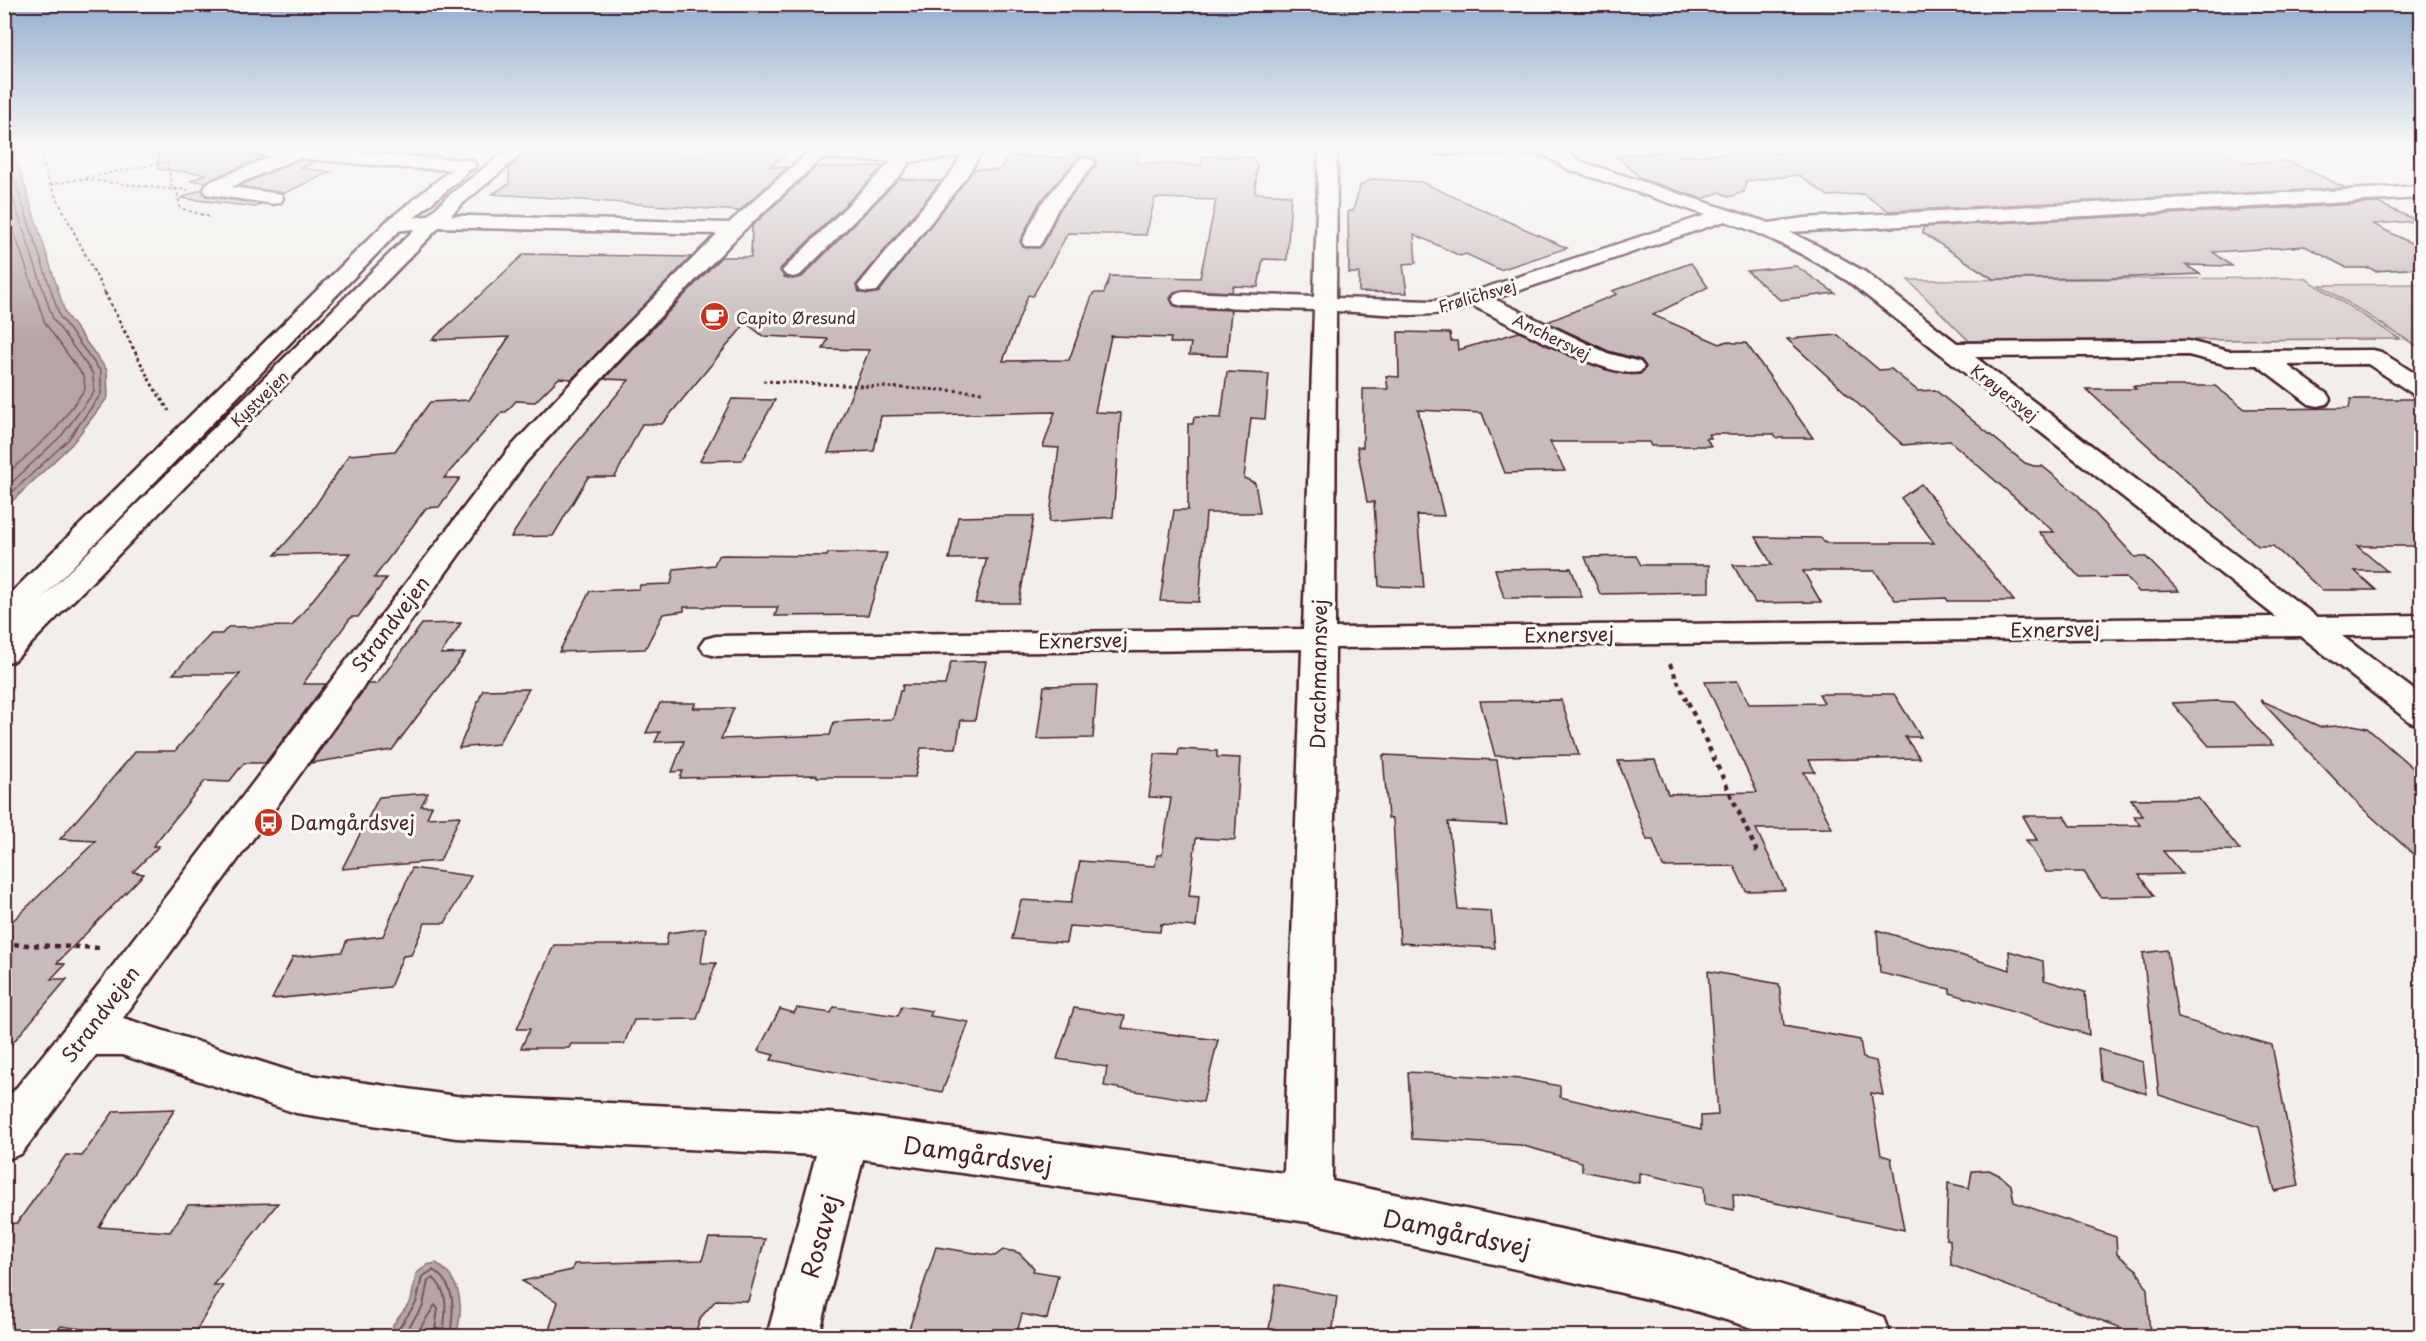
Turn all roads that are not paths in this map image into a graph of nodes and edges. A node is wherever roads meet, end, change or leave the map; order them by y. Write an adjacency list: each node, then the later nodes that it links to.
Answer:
1 (410, 212): 12 (street, Kystvejen)
2 (444, 212): 11 (street, Kystvejen)
3 (753, 212): 13 (street, Strandvejen)
4 (853, 212): 16 (street)
5 (928, 212): 17 (street)
6 (1046, 212): 15 (street)
7 (1327, 212): 20 (street, Drachmannsvej)
8 (1715, 212): 10 (street, Krøyersvej)
9 (2043, 212): 14 (street)
10 (1725, 215): 14 (street, Krøyersvej); 18 (street, Frølichsvej)
11 (435, 221): 12 (street); 13 (street); 31 (street, Kystvejen)
12 (394, 225): 26 (street, Kystvejen)
13 (734, 229): 33 (street, Strandvejen)
14 (1768, 230): 21 (street, Krøyersvej)
15 (1032, 243)
16 (793, 271)
17 (869, 286)
18 (1474, 298): 20 (street, Frølichsvej); 23 (street, Anchersvej)
19 (1183, 299): 20 (street, Frølichsvej)
20 (1325, 304): 29 (street, Drachmannsvej)
21 (1951, 350): 22 (street); 28 (street, Krøyersvej)
22 (2263, 358): 24 (street); 25 (street)
23 (1632, 367)
24 (2421, 389)
25 (2318, 399)
26 (4, 618)
27 (2421, 625): 28 (street, Exnersvej)
28 (2308, 626): 29 (street, Exnersvej); 32 (street, Krøyersvej)
29 (1319, 637): 30 (street, Exnersvej); 36 (street, Drachmannsvej)
30 (716, 645)
31 (4, 653)
32 (2421, 714)
33 (85, 1035): 34 (street, Damgårdsvej); 35 (street, Strandvejen)
34 (845, 1135): 36 (street, Damgårdsvej); 37 (street, Rosavej)
35 (4, 1139)
36 (1308, 1199): 38 (street, Damgårdsvej)
37 (793, 1336)
38 (1864, 1336)

